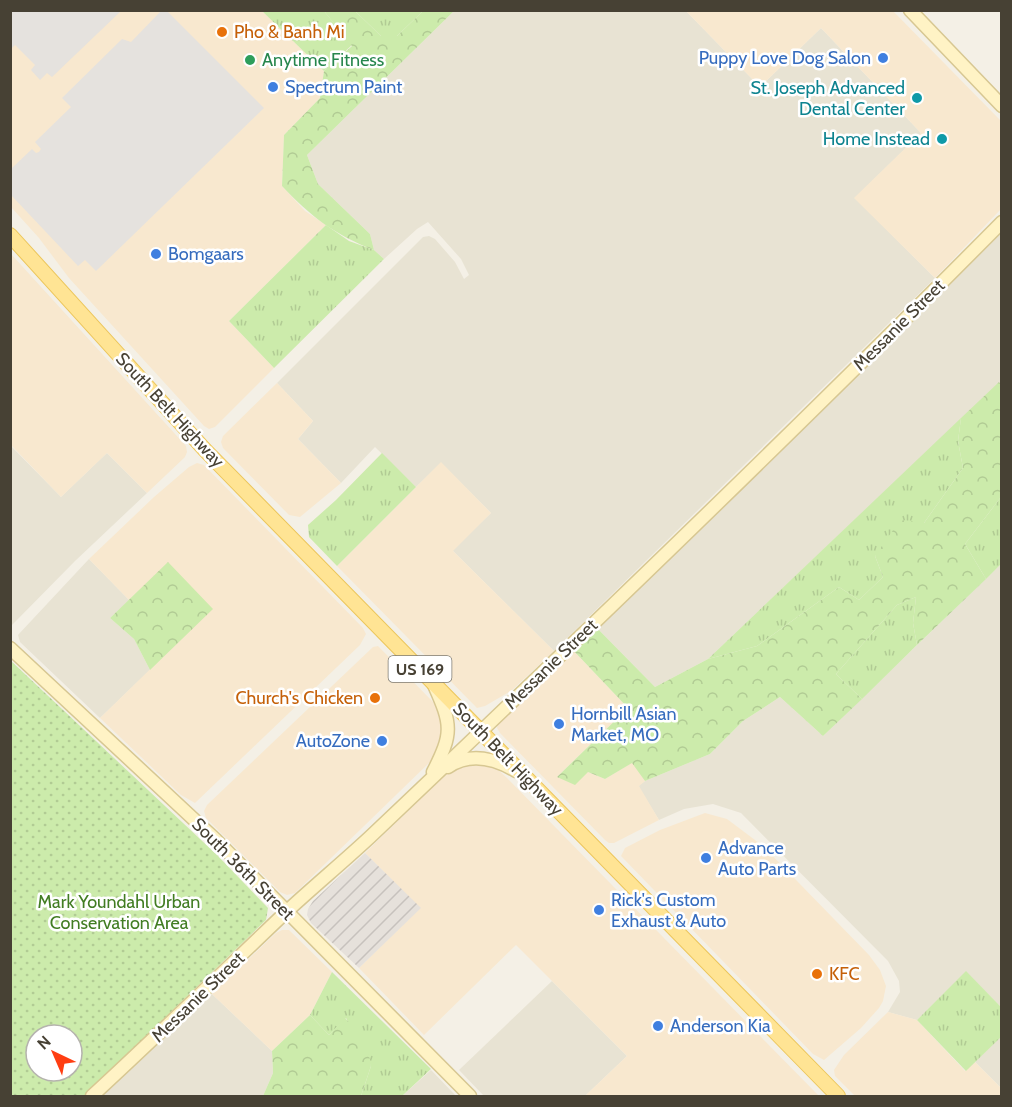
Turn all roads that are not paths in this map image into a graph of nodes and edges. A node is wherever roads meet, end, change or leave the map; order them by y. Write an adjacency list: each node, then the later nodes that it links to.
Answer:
1 (910, 10): 2 (street)
2 (1002, 106)
3 (1002, 222): 7 (street, Messanie Street)
4 (10, 235): 6 (main road, South Belt Highway / US 169)
5 (10, 648): 10 (street, South 36th Street)
6 (432, 681): 7 (main road, South Belt Highway / US 169); 9 (street)
7 (481, 731): 8 (main road, South Belt Highway / US 169); 9 (street, Messanie Street)
8 (526, 777): 9 (street); 13 (main road, South Belt Highway / US 169)
9 (428, 782): 10 (street, Messanie Street)
10 (287, 912): 11 (street, Messanie Street); 12 (street, South 36th Street)
11 (92, 1096)
12 (470, 1096)
13 (838, 1096)

